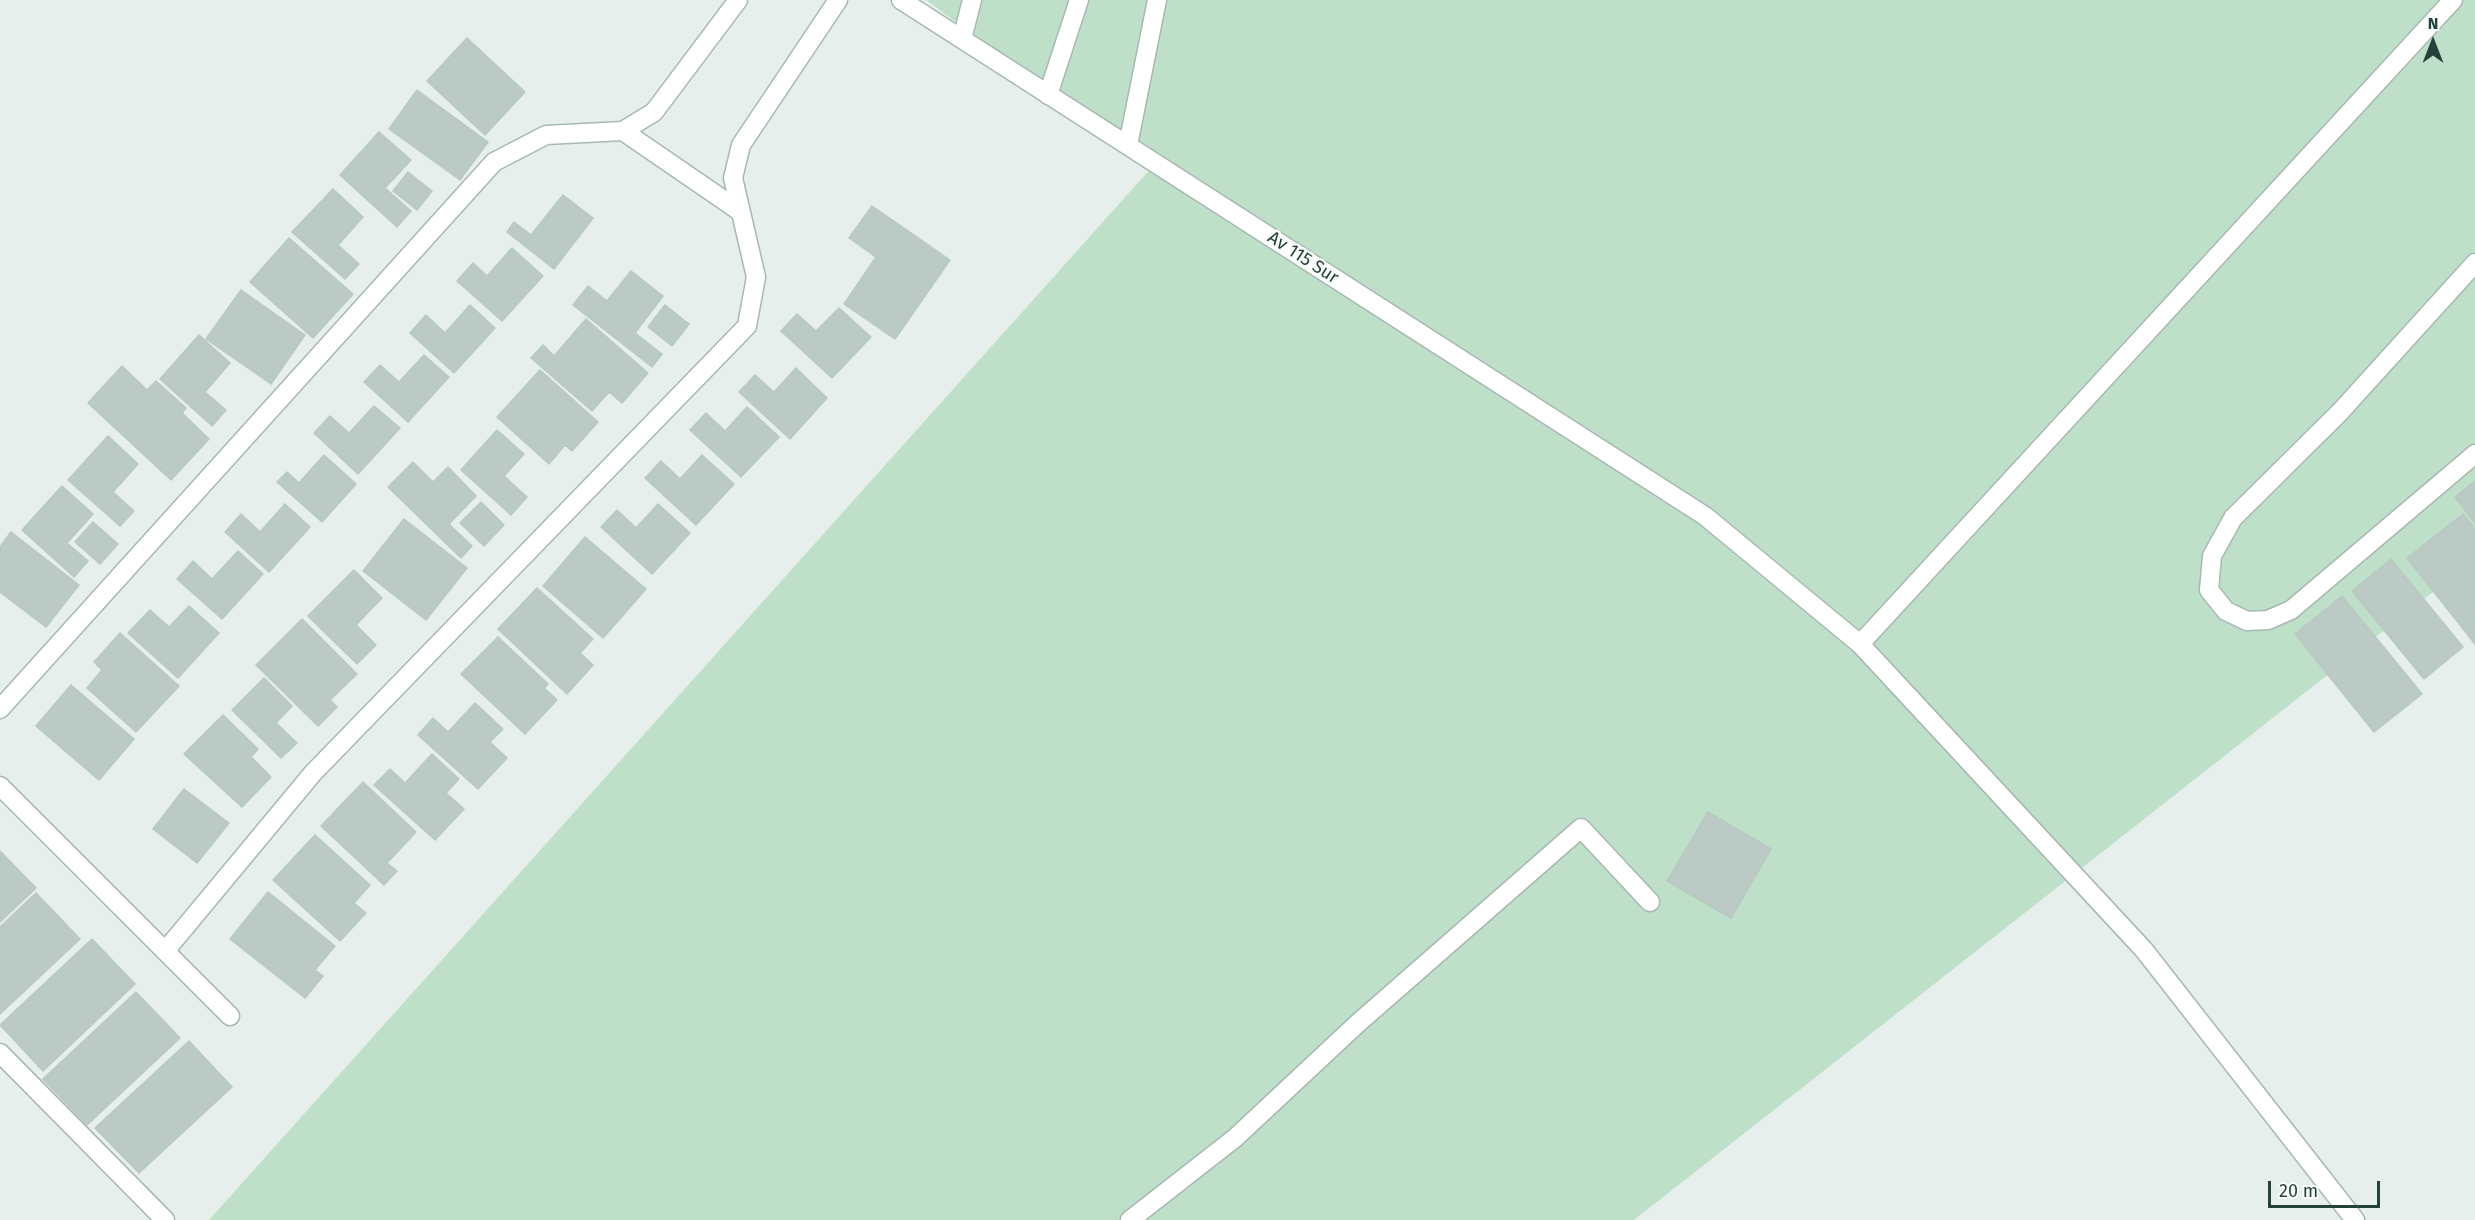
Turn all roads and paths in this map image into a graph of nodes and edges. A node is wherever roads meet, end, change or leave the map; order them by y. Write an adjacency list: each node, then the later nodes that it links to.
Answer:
1 (738, 0): 10 (street)
2 (838, 0): 12 (street)
3 (901, 0): 8 (street, Av 115 Sur)
4 (972, 0): 8 (street)
5 (1079, 0): 9 (street)
6 (1157, 0): 11 (street)
7 (2453, 0): 15 (street)
8 (962, 39): 9 (street, Av 115 Sur)
9 (1048, 94): 11 (street, Av 115 Sur)
10 (623, 131): 12 (street); 16 (street)
11 (1128, 145): 15 (street, Av 115 Sur)
12 (741, 212): 19 (street)
13 (2475, 263): 14 (street)
14 (2475, 454)
15 (1860, 644): 24 (street, Av 115 Sur)
16 (0, 709)
17 (0, 786): 19 (street)
18 (1650, 902): 23 (street)
19 (166, 950): 20 (street)
20 (231, 1016)
21 (0, 1054): 22 (street)
22 (165, 1220)
23 (1130, 1220)
24 (2355, 1220)

